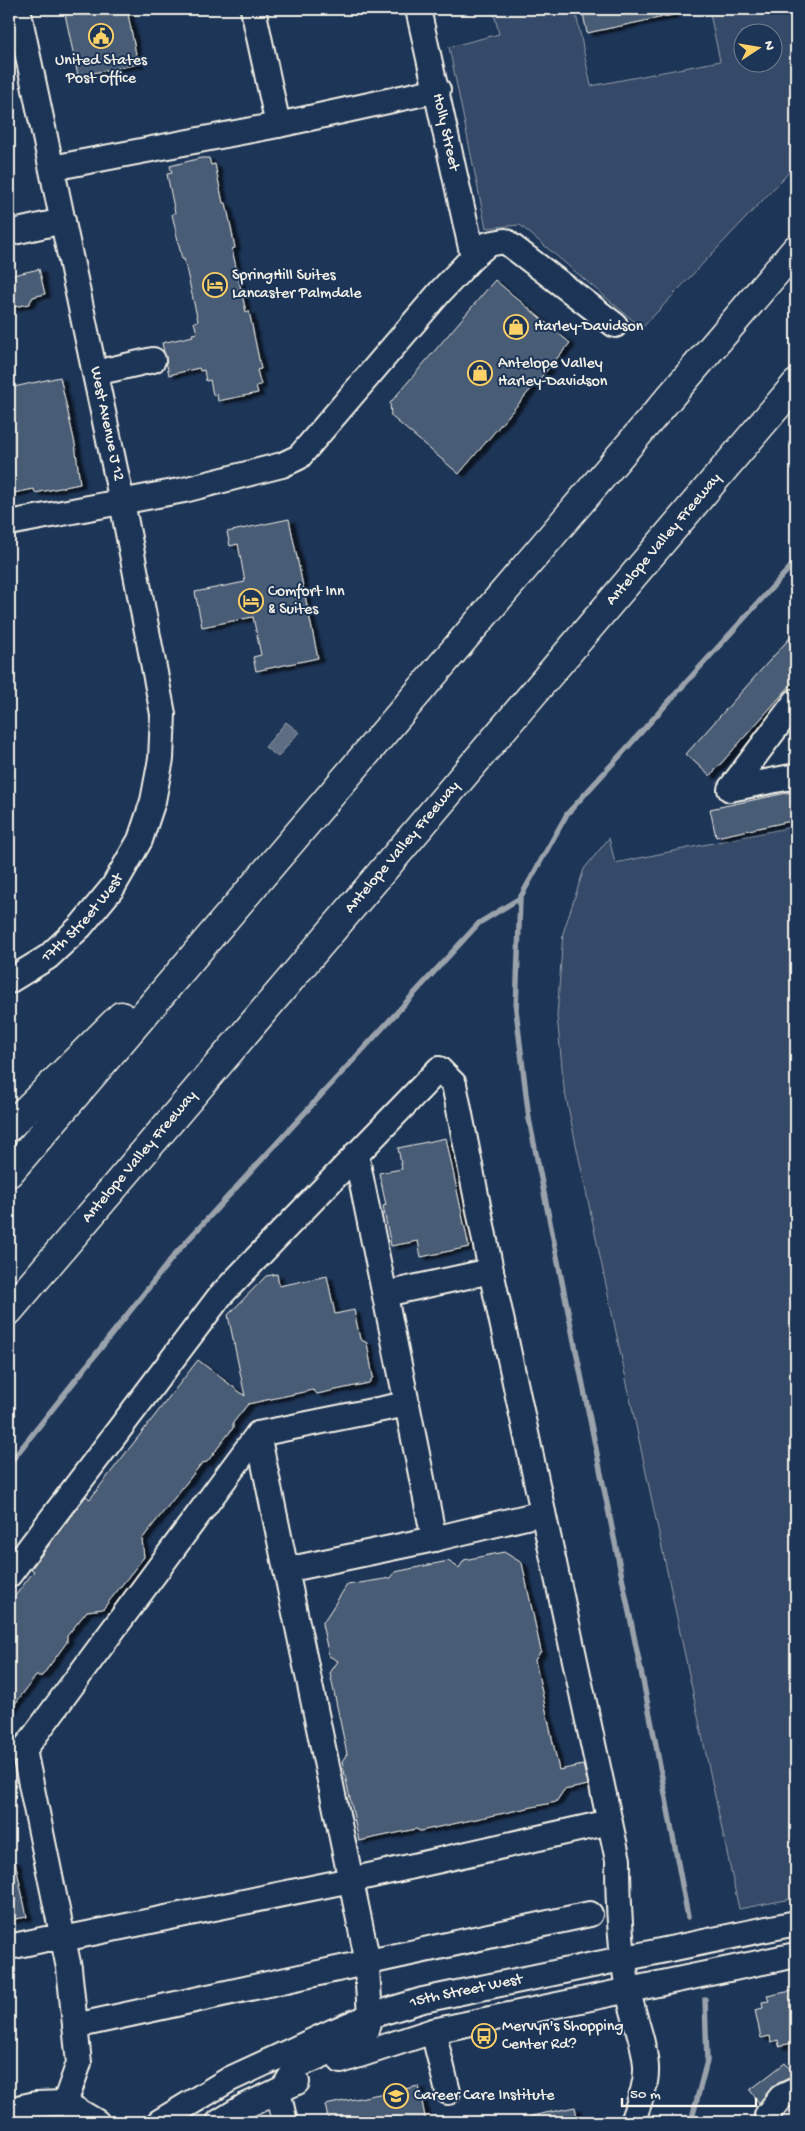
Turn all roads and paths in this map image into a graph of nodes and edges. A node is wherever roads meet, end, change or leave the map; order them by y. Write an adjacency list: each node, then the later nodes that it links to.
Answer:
1 (18, 9): 6 (street, West Avenue J 12)
2 (253, 9): 5 (street)
3 (418, 9): 4 (street, Holly Street)
4 (438, 90): 5 (street); 10 (street, Holly Street)
5 (278, 125): 6 (street)
6 (52, 168): 7 (street, West Avenue J 12)
7 (63, 221): 8 (street); 13 (street, West Avenue J 12)
8 (9, 233)
9 (796, 249): 20 (highway)
10 (473, 257): 11 (street); 15 (street)
11 (615, 325)
12 (153, 360): 13 (street)
13 (95, 372): 15 (street, West Avenue J 12)
14 (796, 384): 27 (highway, Antelope Valley Freeway)
15 (122, 502): 16 (street); 19 (street, West Avenue J 12)
16 (9, 523)
17 (796, 701): 18 (street)
18 (796, 776)
19 (140, 840): 21 (street, 17th Street West)
20 (228, 914): 22 (highway); 24 (highway)
21 (9, 981)
22 (9, 1127)
23 (356, 1154): 25 (street); 26 (street); 33 (street)
24 (9, 1173)
25 (491, 1271): 26 (street); 30 (street)
26 (385, 1294): 28 (street)
27 (9, 1311)
28 (407, 1404): 29 (street); 31 (street)
29 (258, 1434): 32 (street); 38 (street)
30 (543, 1513): 31 (street); 34 (street)
31 (434, 1539): 32 (street)
32 (286, 1570): 35 (street)
33 (9, 1574)
34 (610, 1822): 35 (street); 41 (street)
35 (351, 1880): 38 (street); 42 (street)
36 (590, 1914): 42 (street)
37 (796, 1923): 41 (street, 15th Street West)
38 (63, 1939): 39 (street); 45 (street)
39 (9, 1947)
40 (796, 1955): 43 (street, 15th Street West)
41 (624, 1960): 43 (street); 44 (street, 15th Street West)
42 (367, 1962): 44 (street); 45 (street)
43 (628, 1991): 46 (street, 15th Street West); 56 (street)
44 (370, 2016): 47 (street); 54 (street, 15th Street West)
45 (75, 2026): 50 (street)
46 (434, 2031): 47 (street, 15th Street West); 49 (street)
47 (281, 2090): 52 (street); 55 (street, 15th Street West)
48 (796, 2090): 57 (street)
49 (448, 2092)
50 (65, 2103): 51 (street); 53 (street)
51 (9, 2110)
52 (284, 2118)
53 (97, 2122)
54 (158, 2122)
55 (219, 2122)
56 (632, 2122)
57 (769, 2122)

